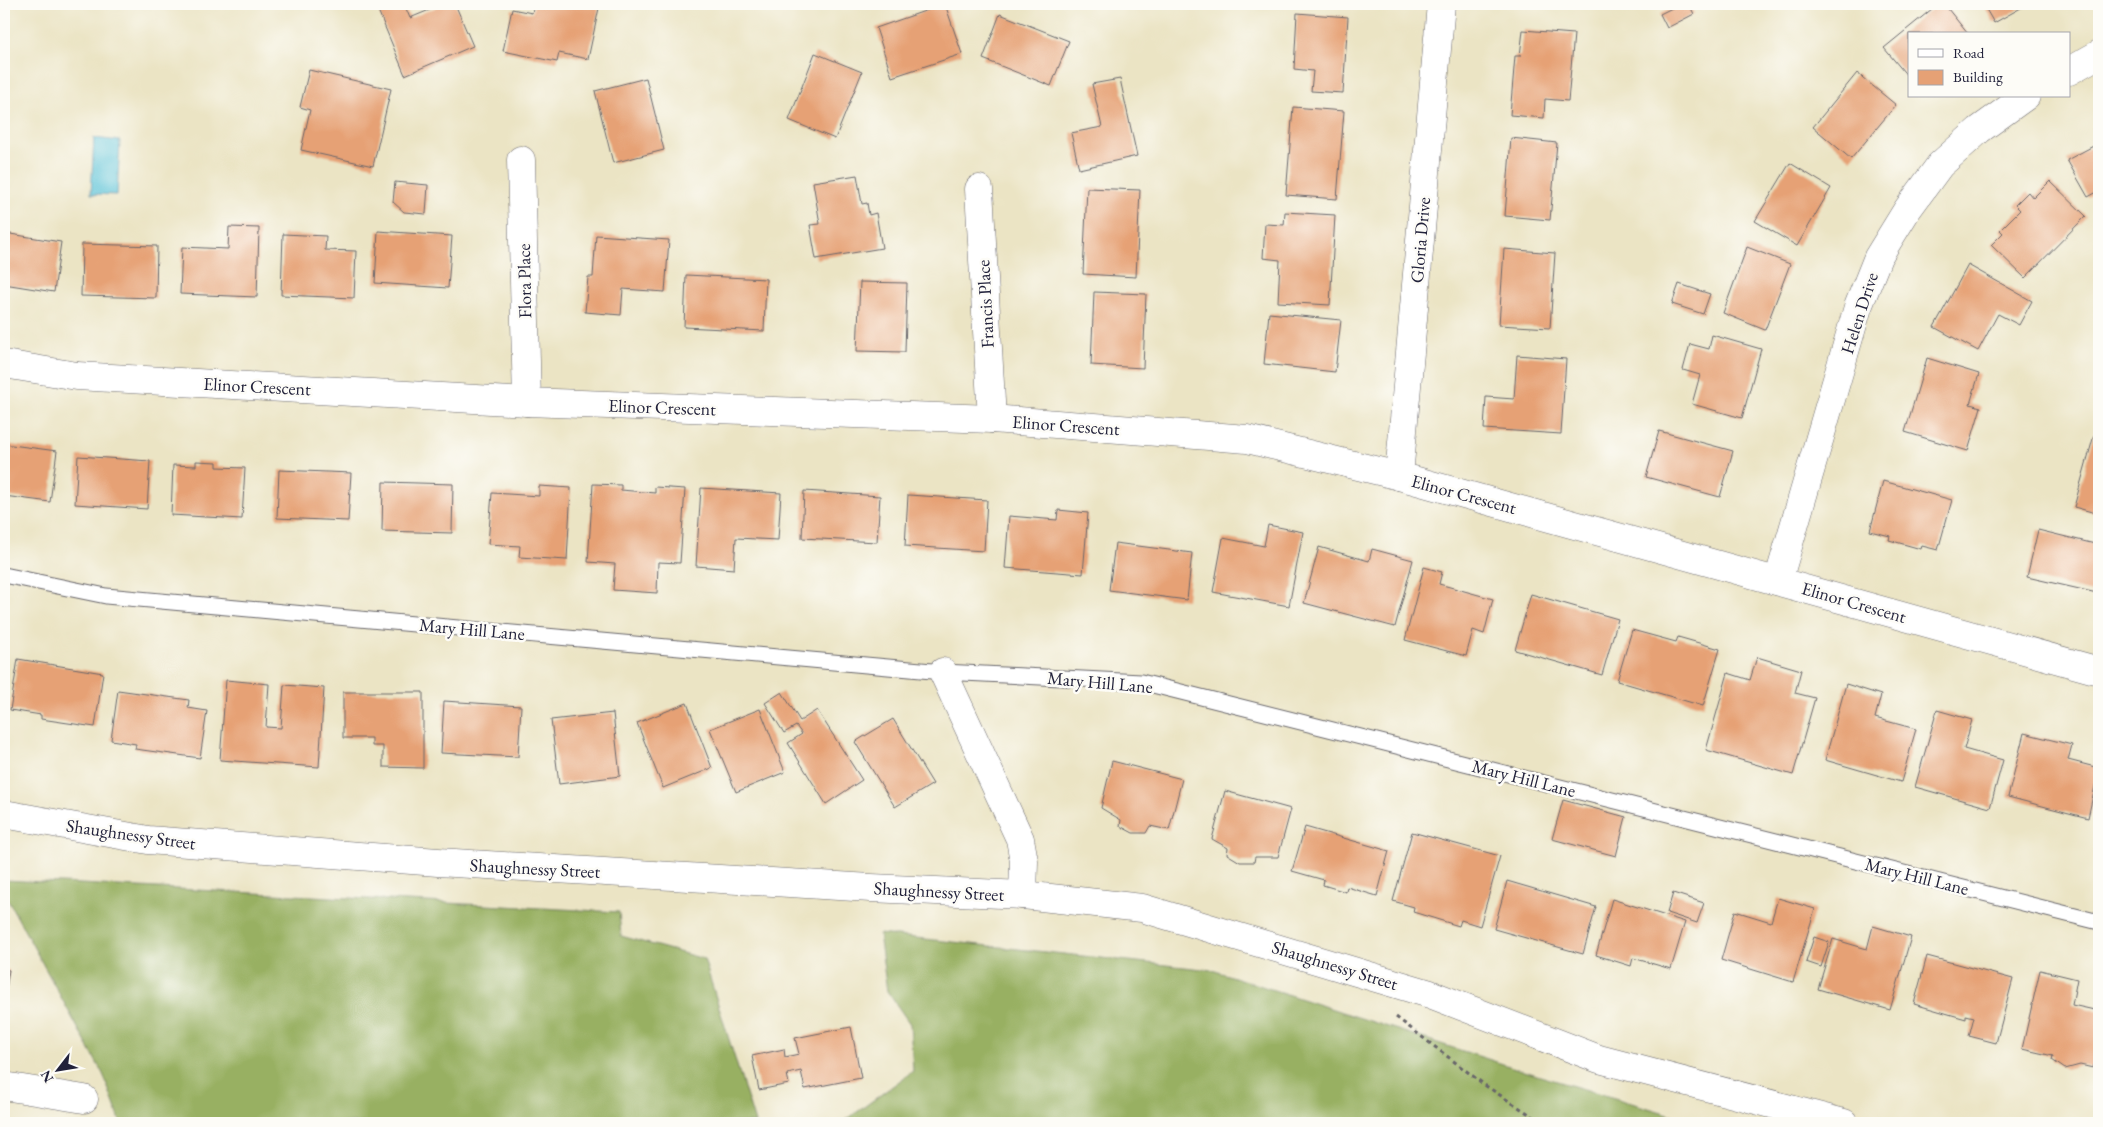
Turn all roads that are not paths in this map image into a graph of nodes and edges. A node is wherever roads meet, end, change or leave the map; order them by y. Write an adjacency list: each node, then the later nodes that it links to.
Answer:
1 (1441, 4): 10 (street, Gloria Drive)
2 (2099, 54): 3 (street)
3 (2070, 70)
4 (2023, 98): 12 (street, Helen Drive)
5 (521, 160): 8 (street, Flora Place)
6 (979, 189): 9 (street, Francis Place)
7 (4, 364): 8 (street, Elinor Crescent)
8 (526, 402): 9 (street, Elinor Crescent)
9 (992, 419): 10 (street, Elinor Crescent)
10 (1399, 476): 12 (street, Elinor Crescent)
11 (4, 575): 14 (lane, Mary Hill Lane)
12 (1778, 581): 13 (street, Elinor Crescent)
13 (2099, 671)
14 (943, 672): 16 (street); 17 (lane, Mary Hill Lane)
15 (4, 814): 16 (street, Shaughnessy Street)
16 (1023, 895): 20 (street, Shaughnessy Street)
17 (2099, 922)
18 (4, 1086): 19 (street)
19 (84, 1099)
20 (1844, 1123)

